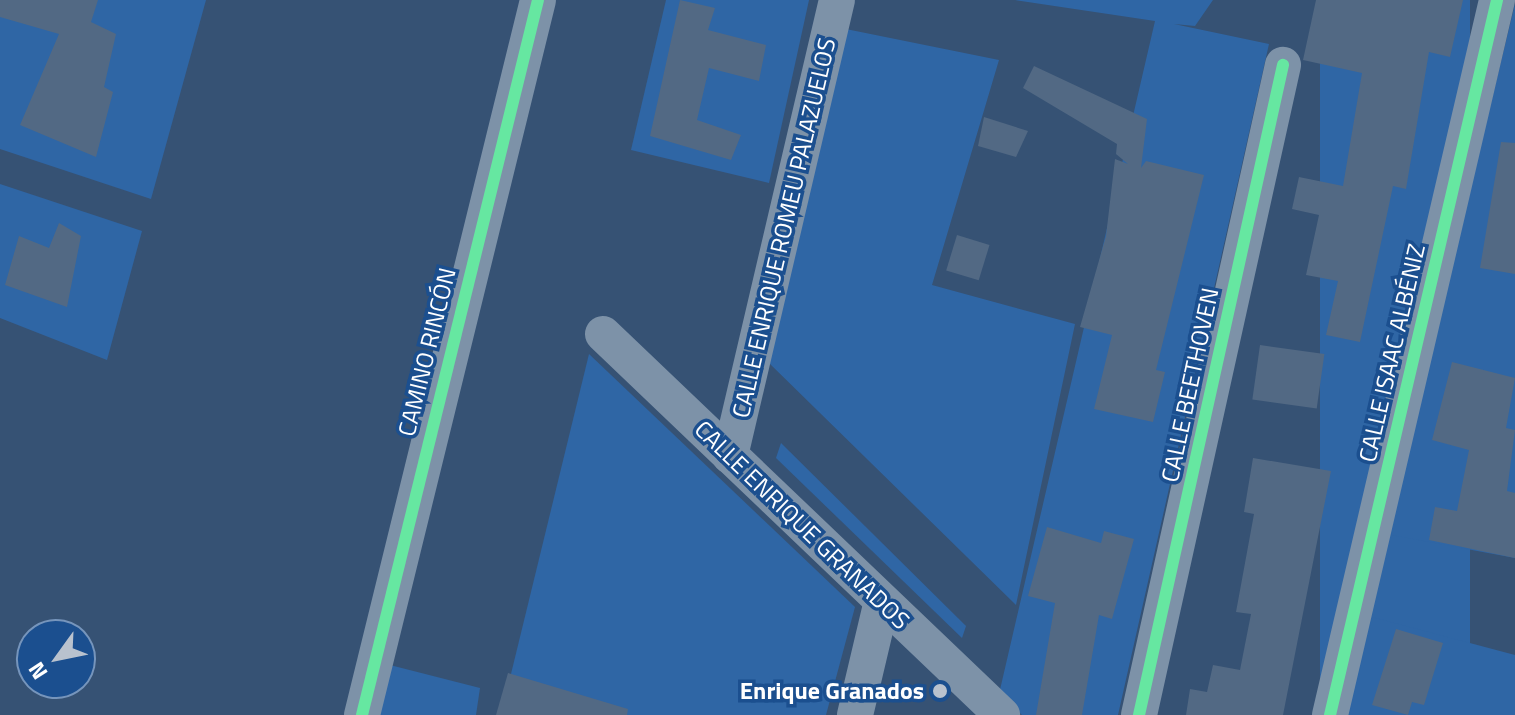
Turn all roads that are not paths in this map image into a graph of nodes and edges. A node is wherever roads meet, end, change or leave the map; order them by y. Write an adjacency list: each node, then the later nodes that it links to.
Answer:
1 (538, 0): 8 (street, CAMINO RINCÓN)
2 (837, 0): 6 (street, CALLE ENRIQUE ROMEU PALAZUELOS)
3 (1497, 0): 12 (street, CALLE ISAAC ALBÉNIZ)
4 (1283, 65): 11 (street, CALLE BEETHOVEN)
5 (603, 334): 6 (street, CALLE ENRIQUE GRANADOS)
6 (730, 456): 7 (street, CALLE ENRIQUE GRANADOS)
7 (882, 601): 9 (street); 10 (street, CALLE ENRIQUE GRANADOS)
8 (362, 715)
9 (855, 715)
10 (1002, 715)
11 (1139, 715)
12 (1330, 715)

